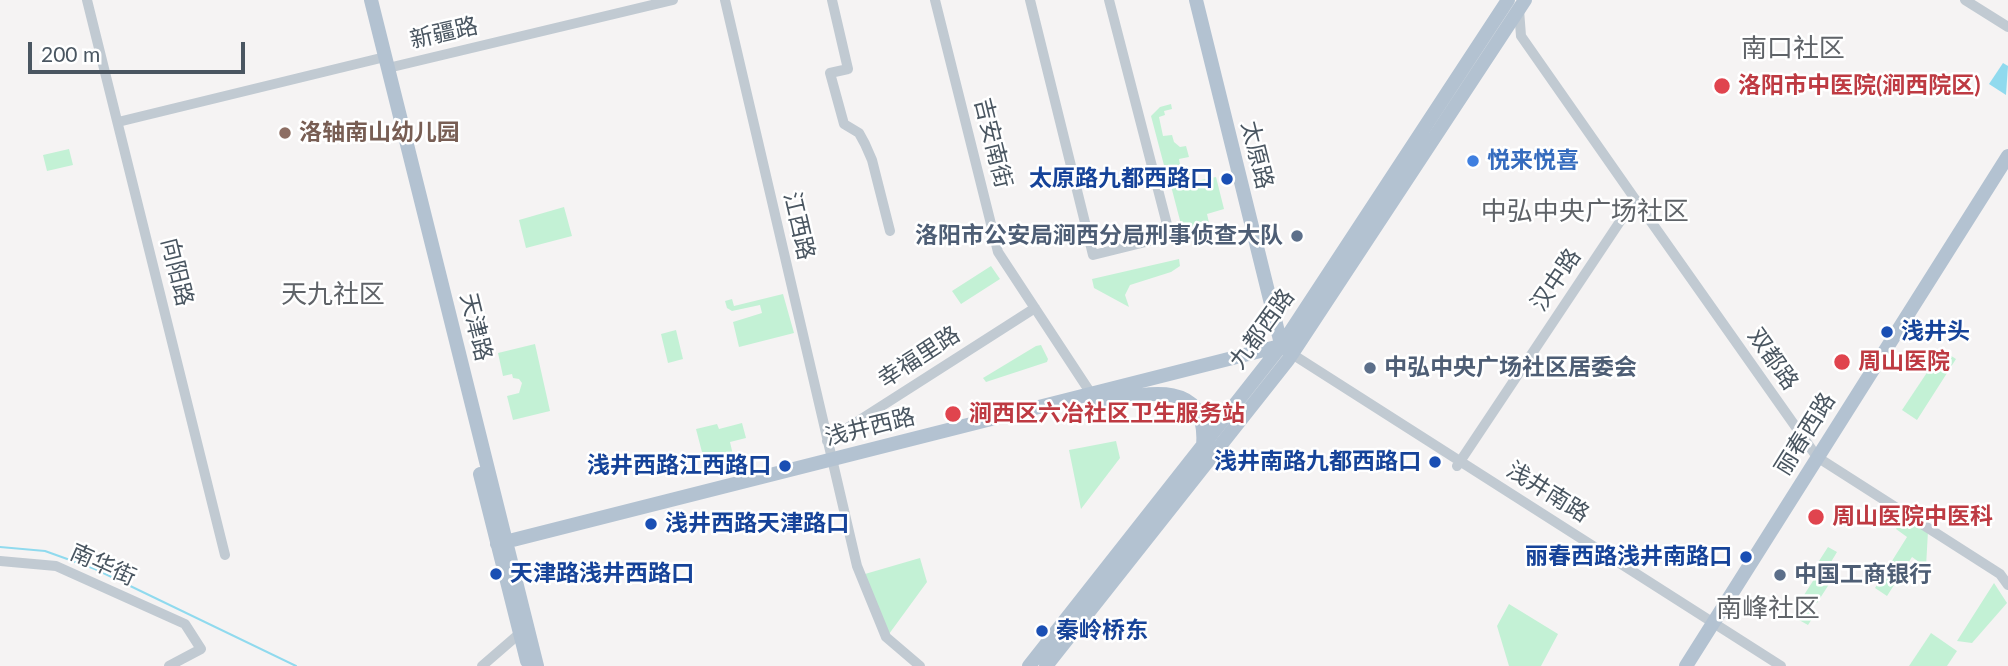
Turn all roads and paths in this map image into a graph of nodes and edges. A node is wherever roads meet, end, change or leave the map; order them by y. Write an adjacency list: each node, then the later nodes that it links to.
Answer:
1 (87, 0): 17 (street, 向阳路)
2 (362, 0): 16 (main road, 天津路)
3 (371, 0): 16 (main road, 天津路)
4 (673, 0): 16 (street, 新疆路)
5 (725, 0): 25 (street, 江西路)
6 (832, 0): 21 (street)
7 (935, 0): 22 (street, 吉安南街)
8 (1030, 0): 9 (street)
9 (1109, 0)
10 (1196, 0): 23 (main road, 太原路)
11 (1965, 0): 15 (street)
12 (1973, 0): 14 (street)
13 (1512, 2): 20 (street); 23 (main road, 九都西路)
14 (2008, 22)
15 (2008, 27)
16 (383, 61): 17 (street, 新疆路); 30 (main road, 天津路)
17 (117, 122): 31 (street, 向阳路)
18 (2008, 156): 27 (main road, 丽春西路)
19 (2008, 171): 27 (main road, 丽春西路)
20 (1634, 199): 27 (street, 双都路); 29 (street, 汉中路)
21 (890, 231)
22 (1035, 307): 24 (street, 吉安南街); 25 (street, 幸福里路)
23 (1287, 353): 24 (main road, 浅井西路); 26 (main road, 九都西路); 29 (street, 浅井南路); 42 (main road, 九都西路)
24 (1092, 396): 28 (main road, 浅井西路)
25 (827, 441): 28 (street, 江西路)
26 (1203, 446): 28 (main road, 浅井西路); 41 (main road, 九都西路)
27 (1820, 459): 33 (street, 双都路); 34 (main road, 丽春西路)
28 (832, 464): 30 (main road, 浅井西路); 40 (street, 江西路)
29 (1459, 464): 34 (street, 浅井南路)
30 (503, 547): 35 (main road, 天津路)
31 (225, 555)
32 (0, 562): 36 (street, 南华街)
33 (2008, 585)
34 (1715, 627): 43 (main road, 丽春西路); 44 (main road, 丽春西路); 45 (street, 浅井南路); 46 (street, 浅井南路)
35 (524, 632): 37 (street); 38 (main road, 天津路); 39 (main road, 天津路)
36 (169, 666)
37 (482, 666)
38 (528, 666)
39 (537, 666)
40 (920, 666)
41 (1029, 666)
42 (1046, 666)
43 (1686, 666)
44 (1693, 666)
45 (1772, 666)
46 (1781, 666)

